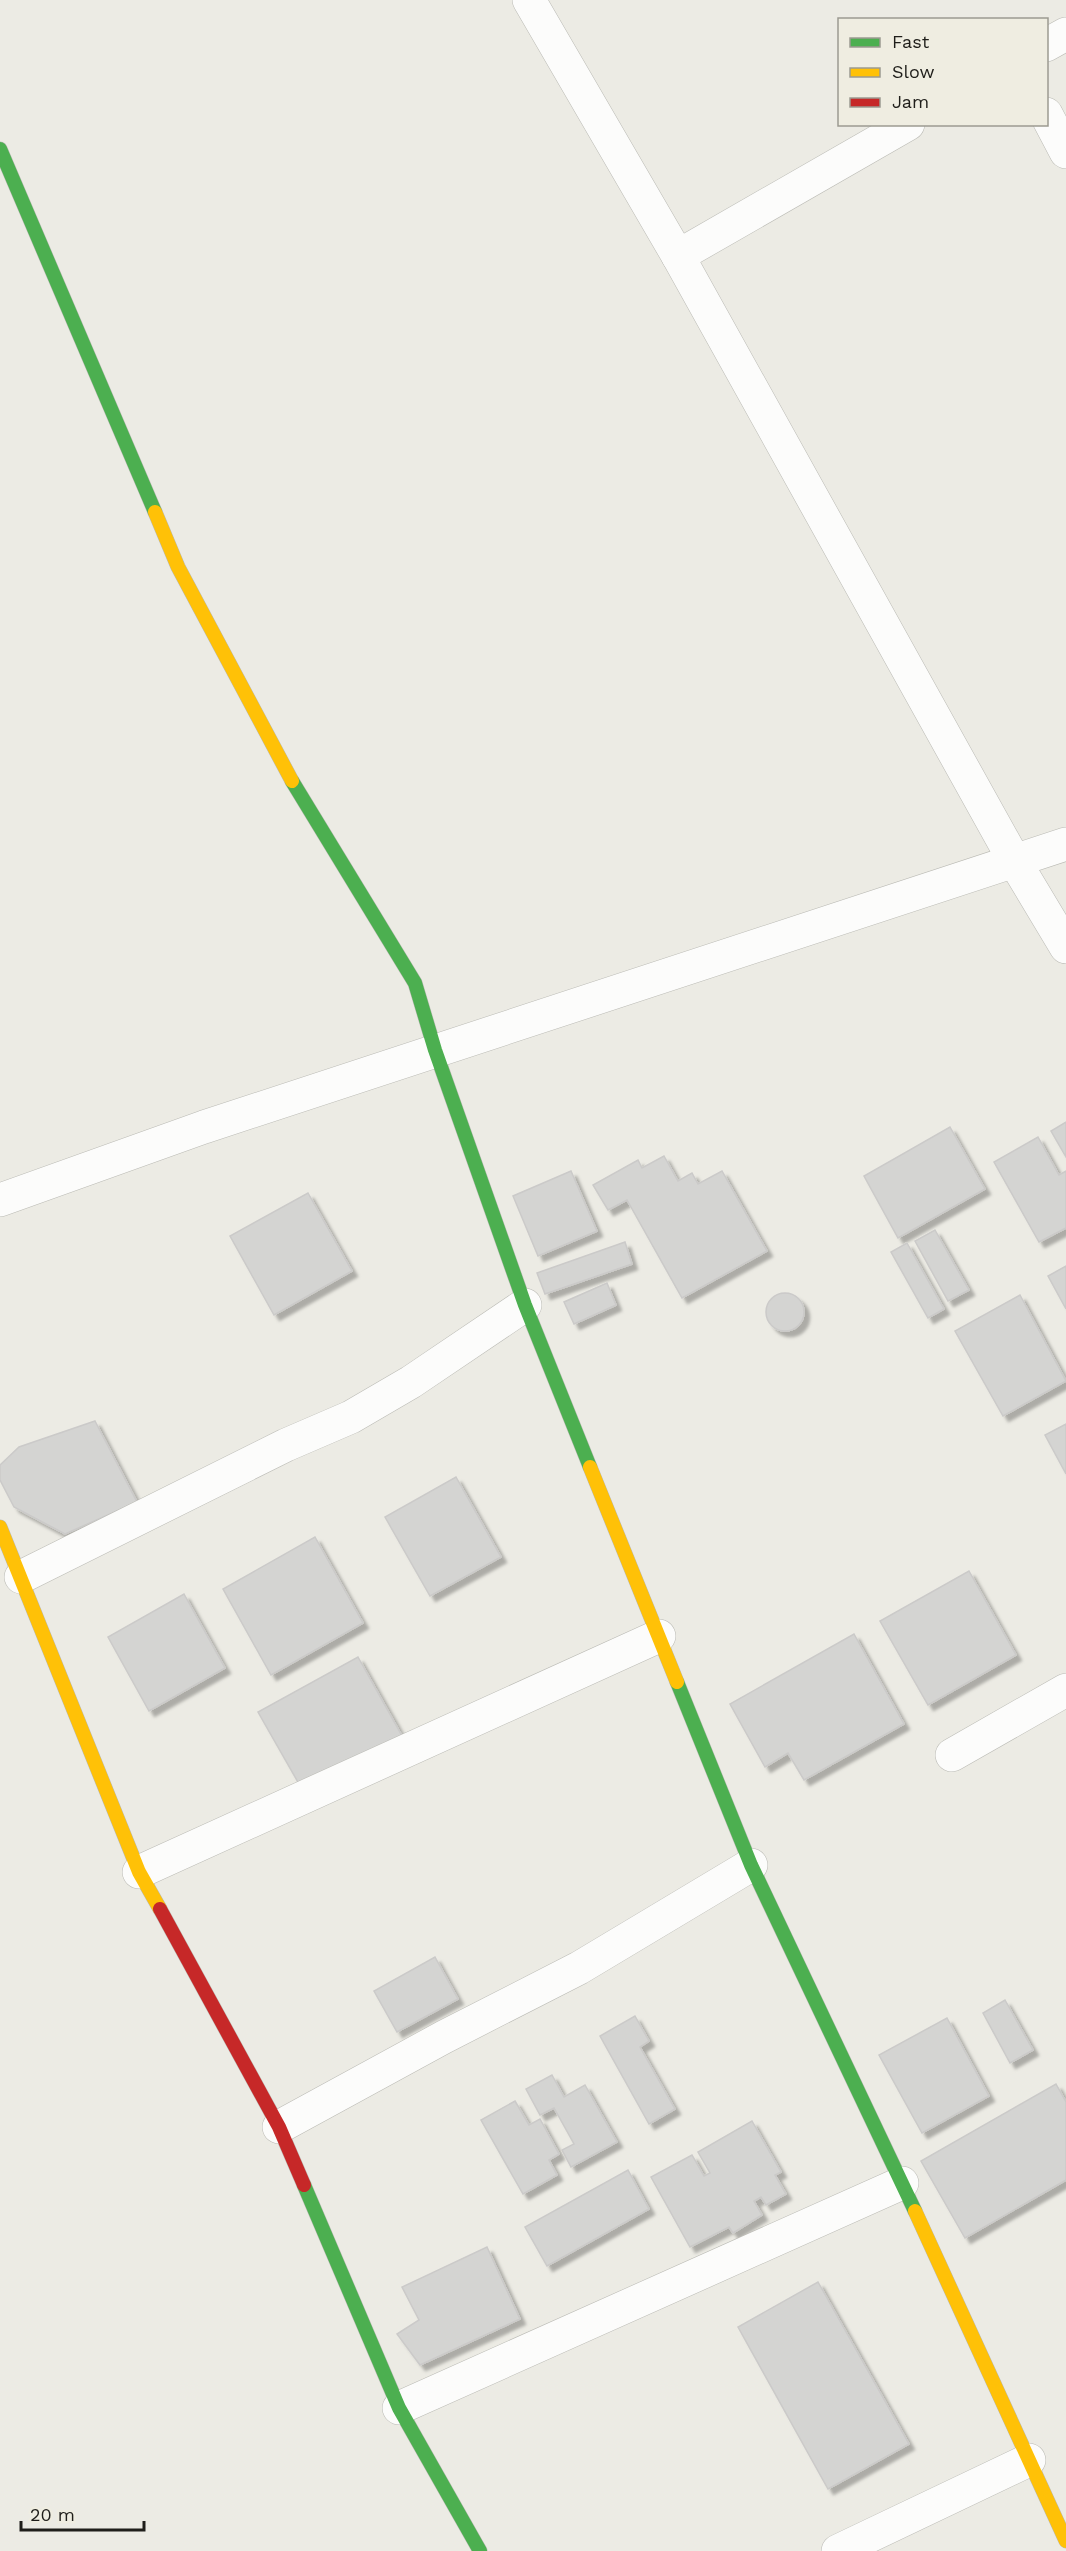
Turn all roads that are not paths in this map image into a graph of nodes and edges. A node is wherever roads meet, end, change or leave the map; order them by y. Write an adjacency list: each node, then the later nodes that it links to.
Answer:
1 (529, 0): 8 (street)
2 (1066, 34): 3 (street)
3 (1048, 44)
4 (1048, 116): 7 (street)
5 (905, 126): 8 (street)
6 (0, 150): 12 (street)
7 (1066, 152)
8 (678, 256): 10 (street)
9 (1066, 844): 10 (street)
10 (1015, 862): 11 (street); 12 (street)
11 (1066, 947)
12 (435, 1050): 13 (street); 14 (street)
13 (0, 1200)
14 (525, 1305): 16 (street); 17 (street)
15 (0, 1527): 16 (street)
16 (21, 1577): 21 (street)
17 (659, 1636): 20 (street); 21 (street)
18 (1066, 1690): 19 (street)
19 (952, 1755)
20 (751, 1865): 22 (street); 23 (street)
21 (139, 1872): 22 (street)
22 (279, 2127): 24 (street)
23 (902, 2183): 24 (street); 25 (street)
24 (399, 2408): 27 (street)
25 (1029, 2460): 26 (street); 28 (street)
26 (1066, 2541)
27 (480, 2551)
28 (838, 2551)

